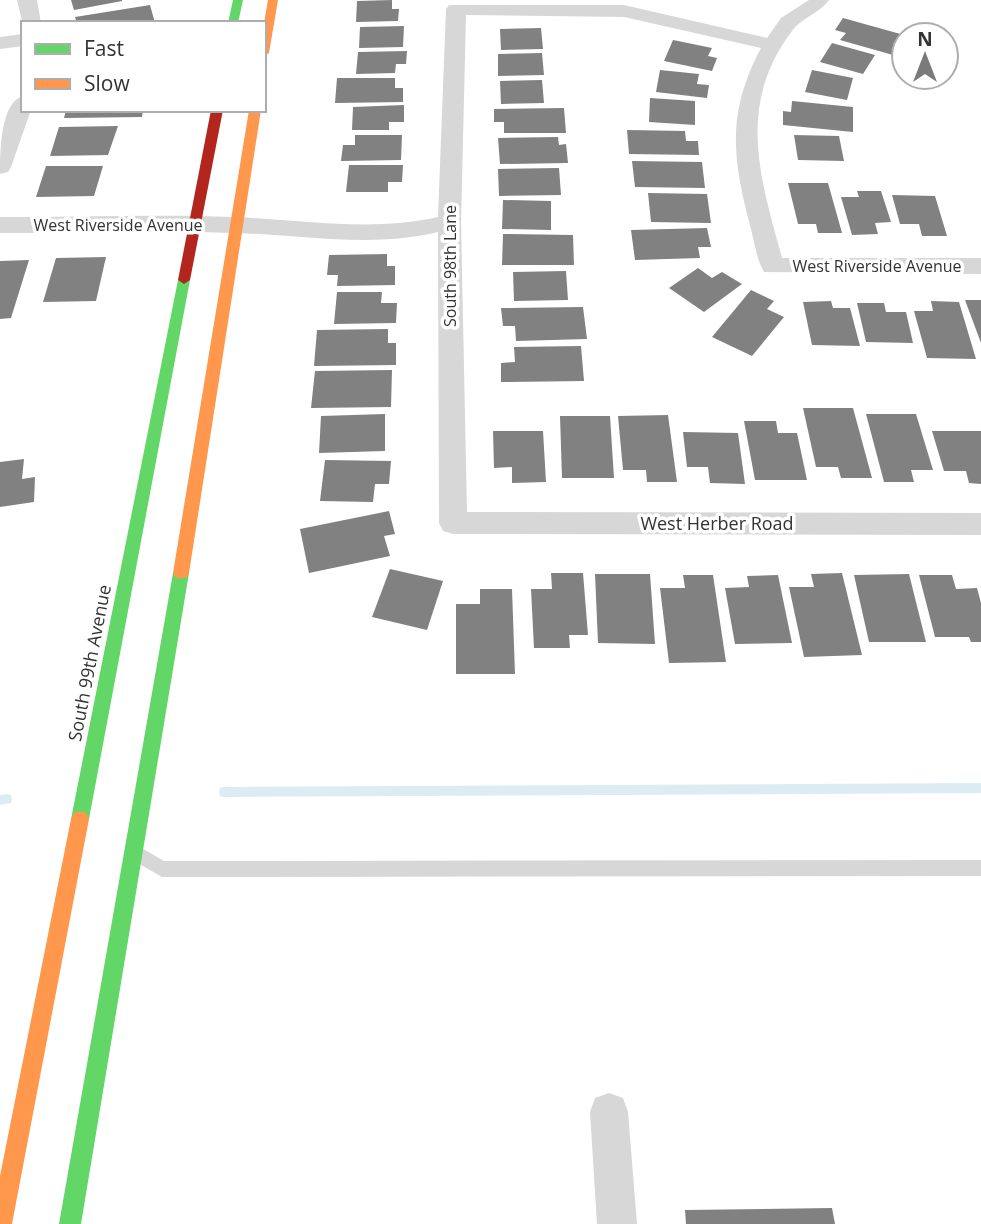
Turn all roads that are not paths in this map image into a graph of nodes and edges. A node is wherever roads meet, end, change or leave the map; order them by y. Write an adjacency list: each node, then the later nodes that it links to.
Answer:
1 (27, 0): 6 (street)
2 (238, 0): 7 (main road)
3 (273, 0): 9 (main road)
4 (819, 0): 5 (street)
5 (791, 9): 11 (street)
6 (31, 21)
7 (233, 21)
8 (21, 40): 10 (street)
9 (266, 41)
10 (0, 43)
11 (773, 44): 16 (street, South 98th Lane); 20 (street, West Riverside Avenue)
12 (21, 108): 15 (street)
13 (217, 112): 18 (main road, South 99th Avenue)
14 (255, 112): 19 (main road)
15 (0, 167)
16 (449, 222): 19 (street, West Riverside Avenue); 21 (street, South 98th Lane)
17 (0, 225): 18 (street, West Riverside Avenue)
18 (195, 225): 19 (street, West Riverside Avenue); 26 (main road, South 99th Avenue)
19 (237, 225): 23 (main road)
20 (981, 266)
21 (453, 523): 22 (street, West Herber Road)
22 (981, 524)
23 (133, 851): 24 (lane); 27 (main road)
24 (981, 869)
25 (608, 1112): 28 (street)
26 (1, 1224)
27 (70, 1224)
28 (617, 1224)

